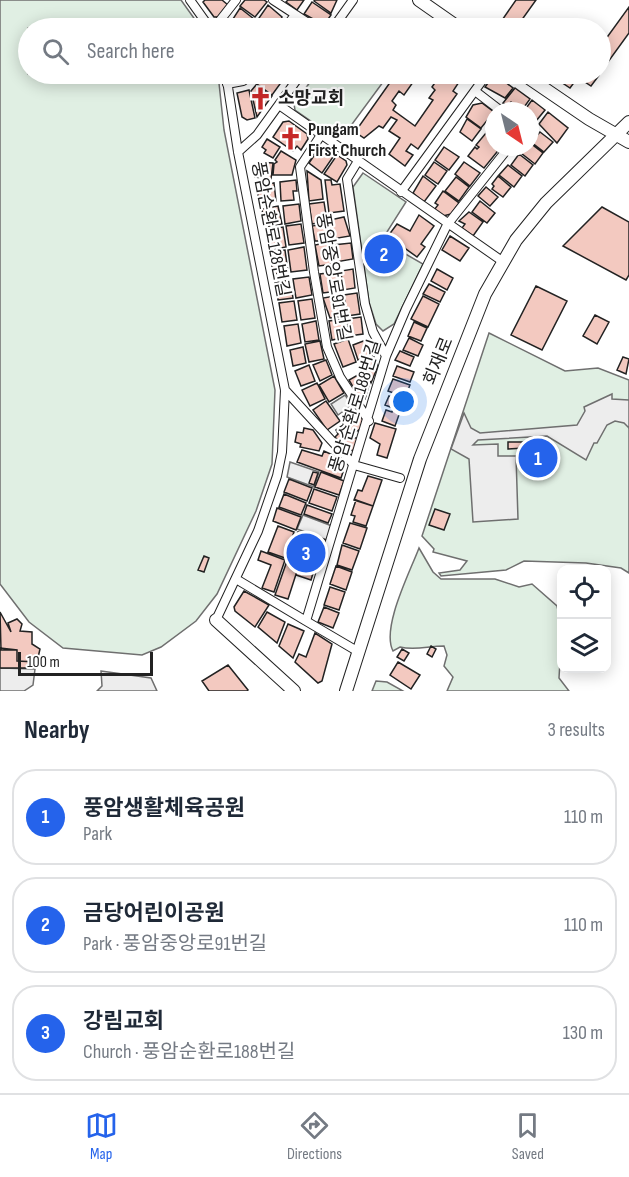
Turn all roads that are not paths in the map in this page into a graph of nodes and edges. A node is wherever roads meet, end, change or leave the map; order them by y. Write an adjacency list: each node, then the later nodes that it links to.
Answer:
1 (190, 0): 7 (street)
2 (236, 0): 8 (street)
3 (273, 0): 6 (street)
4 (352, 0): 11 (street)
5 (419, 0): 12 (main road)
6 (295, 15): 9 (street); 10 (street)
7 (204, 18)
8 (221, 18)
9 (293, 18)
10 (300, 18)
11 (340, 18)
12 (445, 18)
13 (227, 84): 24 (street, 풍암순환로128번길)
14 (294, 84): 19 (street)
15 (480, 84): 17 (street)
16 (539, 84): 22 (main road)
17 (475, 91): 18 (street); 27 (street)
18 (489, 102)
19 (279, 105): 21 (street); 24 (street)
20 (629, 122): 22 (main road, 회재로)
21 (321, 135): 26 (street); 32 (street, 풍암중앙로91번길)
22 (615, 135): 23 (main road); 29 (main road, 회재로)
23 (629, 142)
24 (238, 152): 31 (street, 풍암순환로128번길)
25 (502, 156): 28 (street, 풍암순환로188번길)
26 (358, 161): 27 (street); 30 (street, 풍암중앙로91번길)
27 (401, 192): 28 (street)
28 (447, 225): 29 (street); 30 (street, 풍암순환로188번길)
29 (502, 261): 38 (main road, 회재로)
30 (386, 356): 32 (street, 풍암순환로188번길)
31 (285, 390): 33 (street); 35 (street, 풍암순환로128번길)
32 (369, 421): 33 (street, 풍암순환로188번길)
33 (354, 465): 34 (street); 37 (street, 풍암순환로188번길)
34 (400, 478)
35 (236, 579): 36 (street, 풍암순환로128번길); 37 (street)
36 (216, 620): 39 (main road, 풍암순환로128번길)
37 (306, 621): 38 (street)
38 (357, 651): 40 (main road, 회재로)
39 (294, 691)
40 (346, 691)

